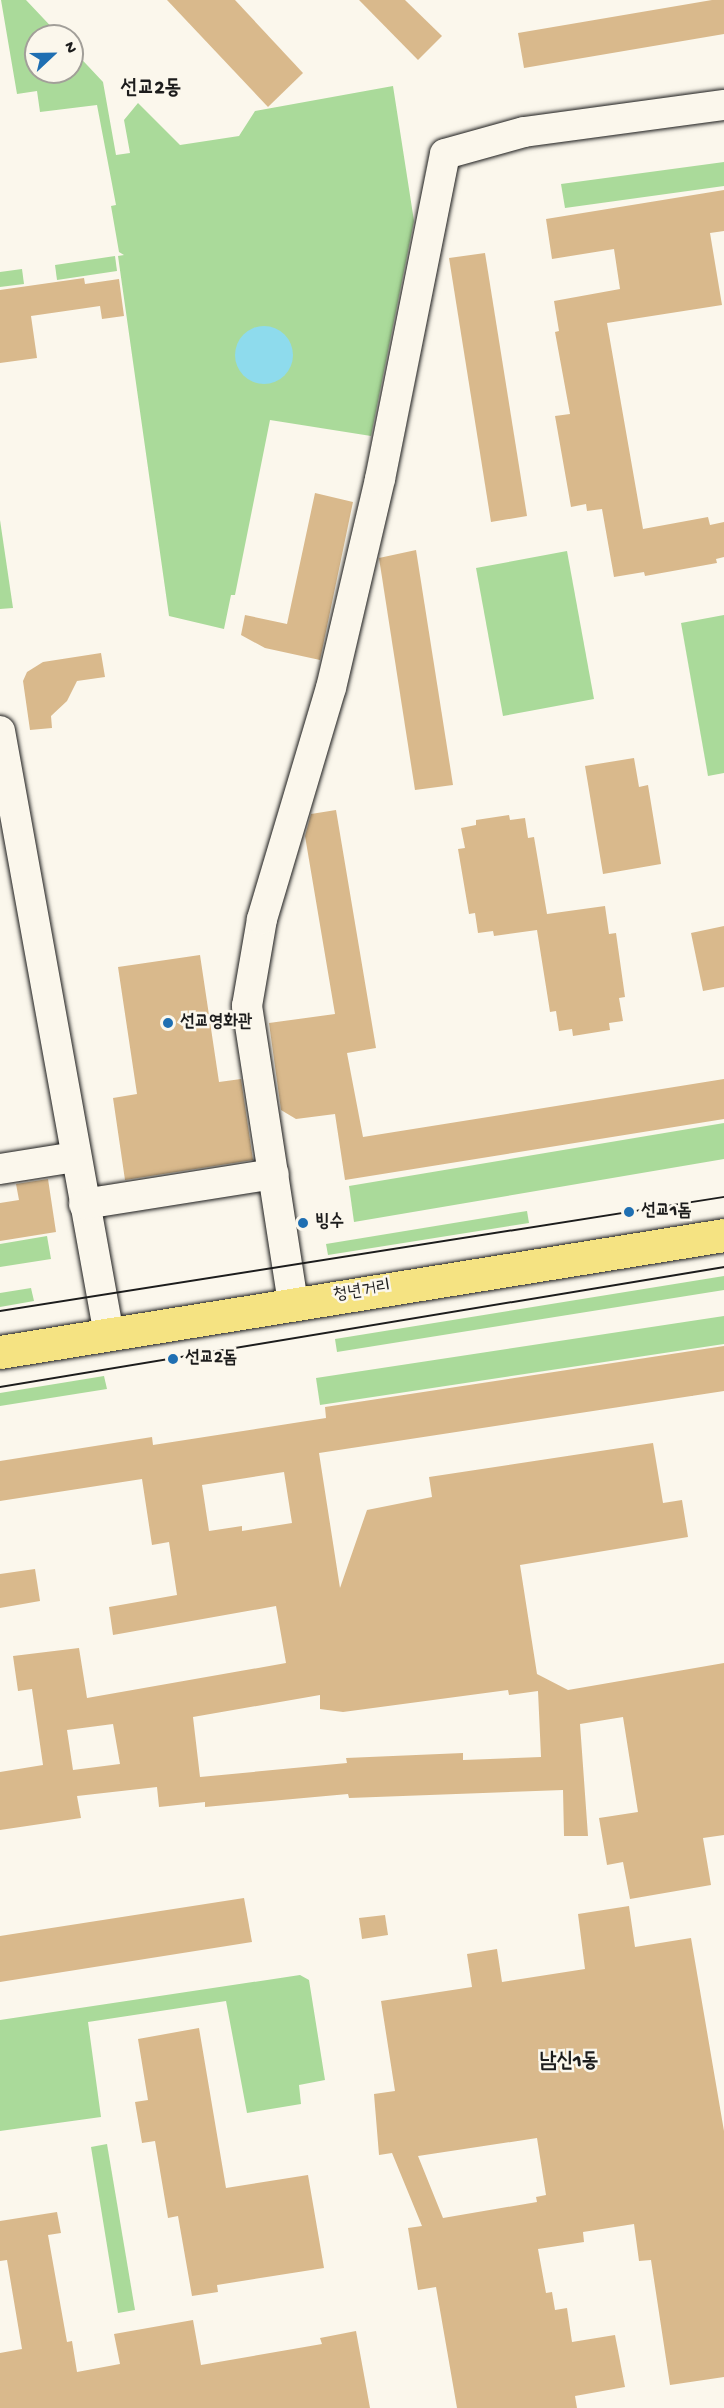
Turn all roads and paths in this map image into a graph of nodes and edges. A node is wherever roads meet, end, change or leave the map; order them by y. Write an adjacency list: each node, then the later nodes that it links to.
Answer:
1 (724, 105): 5 (street)
2 (0, 731): 3 (street)
3 (75, 1157): 4 (street); 6 (street)
4 (0, 1169)
5 (274, 1174): 6 (street); 8 (street)
6 (84, 1204): 9 (street)
7 (724, 1235): 8 (main road, 청년거리)
8 (292, 1303): 9 (main road, 청년거리)
9 (109, 1335): 10 (main road, 청년거리)
10 (0, 1352)

